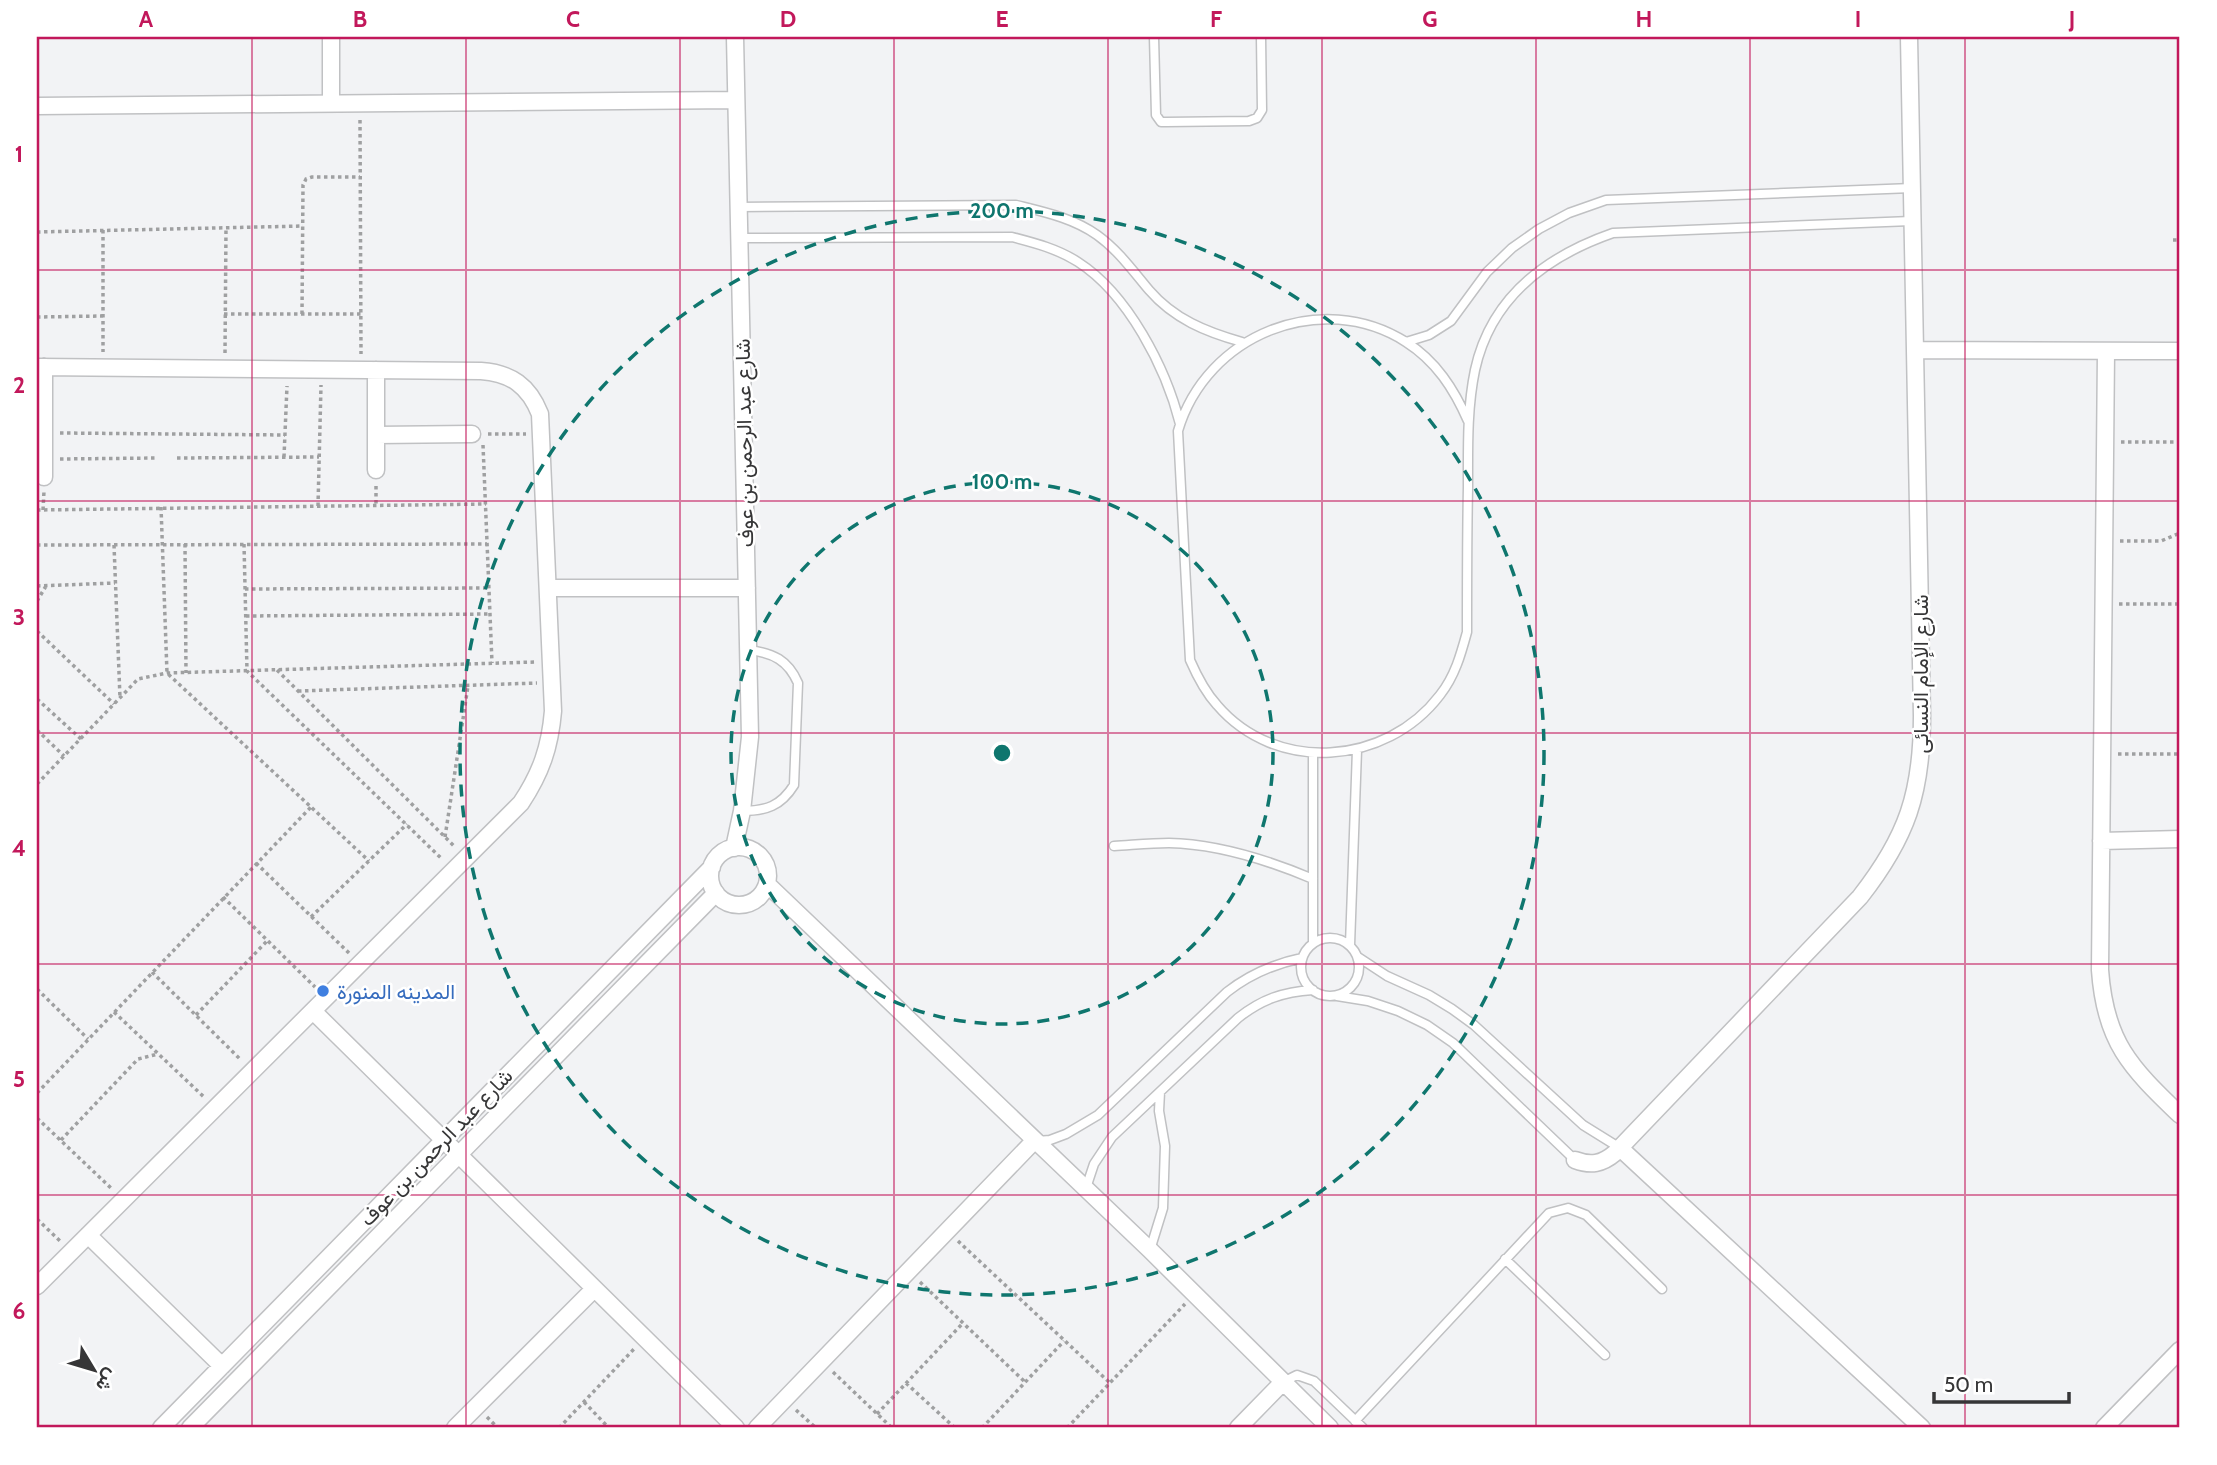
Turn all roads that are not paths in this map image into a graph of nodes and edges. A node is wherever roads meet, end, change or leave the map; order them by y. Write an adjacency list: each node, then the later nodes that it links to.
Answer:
1 (331, 37): 7 (street)
2 (735, 37): 6 (street, شارع عبد الرحمن بن عوف)
3 (1154, 37): 4 (lane)
4 (1261, 37)
5 (1909, 37): 9 (street, شارع الإمام النسائى)
6 (736, 100): 7 (street); 10 (street, شارع عبد الرحمن بن عوف)
7 (331, 103): 8 (street)
8 (37, 106)
9 (1912, 188): 11 (street, شارع الإمام النسائى); 14 (lane)
10 (738, 206): 12 (street, شارع عبد الرحمن بن عوف); 13 (lane)
11 (1912, 221): 15 (street, شارع الإمام النسائى); 20 (lane)
12 (739, 239): 21 (lane); 27 (street, شارع عبد الرحمن بن عوف)
13 (1242, 342): 14 (lane); 21 (lane)
14 (1406, 342): 20 (lane)
15 (1915, 350): 17 (street); 51 (street, شارع الإمام النسائى)
16 (2180, 351): 17 (street)
17 (2106, 352): 33 (street)
18 (41, 367): 19 (street); 25 (street)
19 (369, 370): 23 (street); 26 (street)
20 (1468, 421): 29 (lane)
21 (1180, 424): 30 (lane)
22 (472, 434): 23 (street)
23 (376, 435): 24 (street)
24 (376, 470)
25 (44, 477)
26 (548, 588): 27 (street); 46 (street)
27 (747, 588): 28 (street, شارع عبد الرحمن بن عوف)
28 (749, 650): 31 (street, شارع عبد الرحمن بن عوف); 31 (lane)
29 (1357, 750): 30 (lane); 41 (lane)
30 (1313, 754): 37 (lane)
31 (742, 811): 35 (street, شارع عبد الرحمن بن عوف)
32 (2180, 839): 33 (street)
33 (2101, 841): 48 (street)
34 (1114, 846): 37 (lane)
35 (734, 848): 36 (street); 38 (street)
36 (712, 867): 39 (street); 49 (street, شارع عبد الرحمن بن عوف)
37 (1313, 879): 40 (lane)
38 (767, 884): 39 (street); 50 (street)
39 (716, 893): 52 (street, شارع عبد الرحمن بن عوف)
40 (1313, 943): 41 (lane); 43 (lane)
41 (1350, 945): 42 (lane)
42 (1358, 957): 45 (lane); 51 (lane)
43 (1302, 958): 44 (lane); 50 (lane)
44 (1313, 990): 45 (lane); 47 (lane)
45 (1337, 996): 53 (lane)
46 (313, 1011): 49 (street); 55 (street)
47 (1160, 1092): 54 (lane); 56 (lane)
48 (2180, 1115)
49 (443, 1140): 52 (street); 63 (street, شارع عبد الرحمن بن عوف)
50 (1034, 1141): 54 (street); 70 (street)
51 (1620, 1148): 53 (street, شارع الإمام النسائى); 74 (street)
52 (458, 1155): 59 (street); 67 (street, شارع عبد الرحمن بن عوف)
53 (1575, 1160)
54 (1086, 1191): 56 (street)
55 (88, 1235): 58 (street); 63 (street)
56 (1150, 1251): 64 (street)
57 (1505, 1259): 60 (lane); 62 (lane); 65 (lane)
58 (37, 1286)
59 (594, 1289): 68 (street); 69 (street)
60 (1662, 1289)
61 (2180, 1350): 75 (street)
62 (1605, 1355)
63 (222, 1366): 66 (street, شارع عبد الرحمن بن عوف)
64 (1283, 1382): 65 (lane); 71 (street); 72 (street)
65 (1355, 1421): 73 (lane)
66 (161, 1428)
67 (190, 1428)
68 (455, 1428)
69 (736, 1428)
70 (757, 1428)
71 (1238, 1428)
72 (1330, 1428)
73 (1363, 1428)
74 (1922, 1428)
75 (2104, 1428)

